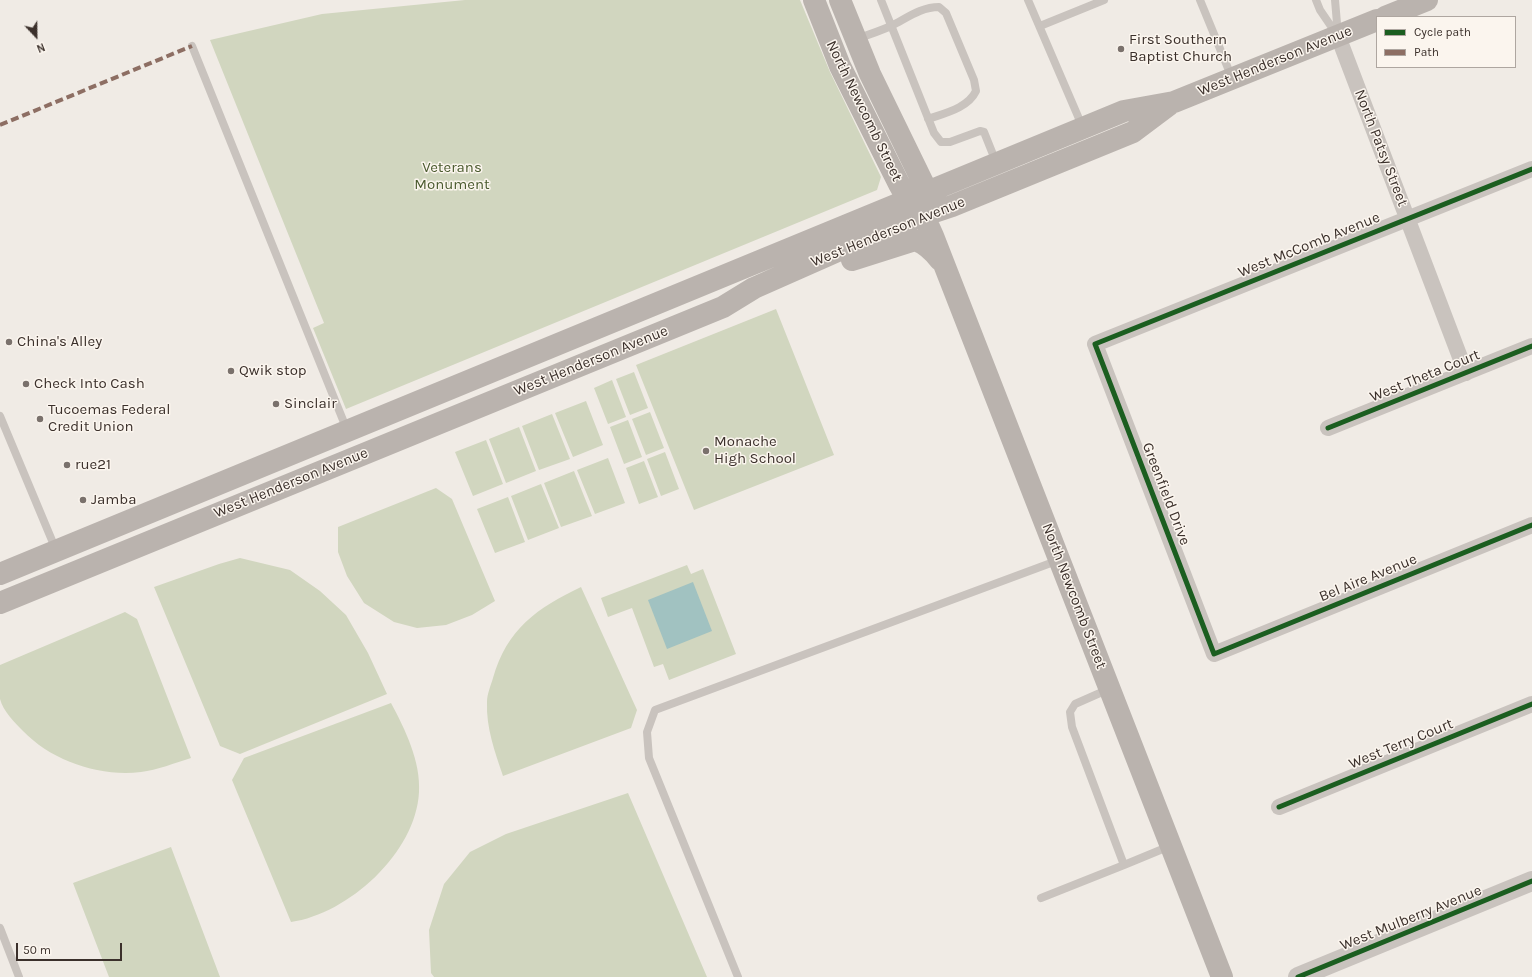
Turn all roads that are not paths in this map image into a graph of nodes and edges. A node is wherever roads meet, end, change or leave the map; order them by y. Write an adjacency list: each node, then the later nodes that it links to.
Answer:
1 (814, 0): 24 (main road, North Newcomb Street)
2 (826, 0): 16 (main road)
3 (840, 0): 16 (main road, North Newcomb Street)
4 (881, 0): 13 (lane)
5 (1028, 0): 14 (lane)
6 (1104, 0): 14 (lane)
7 (1200, 0): 18 (lane)
8 (1316, 0): 15 (lane)
9 (1335, 0): 15 (lane)
10 (1427, 0): 11 (main road)
11 (1387, 16)
12 (1376, 20): 15 (main road, West Henderson Avenue)
13 (891, 26): 16 (lane); 20 (lane); 20 (lane)
14 (1040, 26): 21 (lane)
15 (1338, 36): 18 (main road, West Henderson Avenue); 26 (street, North Patsy Street)
16 (856, 39): 24 (main road, North Newcomb Street)
17 (192, 46): 35 (lane)
18 (1232, 79): 19 (main road, West Henderson Avenue)
19 (1174, 102): 21 (main road, West Henderson Avenue); 25 (main road, West Henderson Avenue)
20 (928, 119): 22 (lane)
21 (1083, 128): 22 (main road, West Henderson Avenue)
22 (996, 163): 24 (main road, West Henderson Avenue)
23 (1532, 169): 26 (street, West McComb Avenue)
24 (917, 195): 25 (main road, North Newcomb Street); 31 (main road, West Henderson Avenue)
25 (924, 216): 27 (main road, North Newcomb Street); 28 (main road, West Henderson Avenue)
26 (1408, 218): 29 (street, West McComb Avenue); 32 (street, North Patsy Street)
27 (945, 267): 28 (main road); 40 (main road, North Newcomb Street)
28 (723, 307): 36 (main road, West Henderson Avenue)
29 (1095, 344): 45 (street, Greenfield Drive)
30 (1532, 346): 32 (street, West Theta Court)
31 (501, 367): 35 (main road, West Henderson Avenue); 36 (main road)
32 (1466, 373): 34 (street, West Theta Court)
33 (0, 416): 39 (lane)
34 (1328, 428)
35 (347, 430): 37 (main road); 39 (main road, West Henderson Avenue)
36 (367, 452): 37 (main road, West Henderson Avenue)
37 (186, 526): 44 (main road, West Henderson Avenue)
38 (1530, 530): 45 (street, Bel Aire Avenue)
39 (56, 551): 41 (main road, West Henderson Avenue)
40 (1060, 560): 46 (main road, North Newcomb Street); 55 (lane)
41 (27, 563): 42 (main road, West Henderson Avenue); 43 (main road)
42 (0, 574)
43 (0, 588)
44 (0, 603)
45 (1214, 654)
46 (1110, 688): 49 (main road, North Newcomb Street); 50 (lane)
47 (1532, 704): 48 (street, West Terry Court)
48 (1279, 807)
49 (1171, 846): 50 (lane); 56 (main road, North Newcomb Street)
50 (1124, 864): 52 (lane)
51 (1532, 881): 57 (street, West Mulberry Avenue)
52 (1041, 898)
53 (0, 928): 54 (lane)
54 (19, 977)
55 (738, 977)
56 (1222, 977)
57 (1298, 977)

